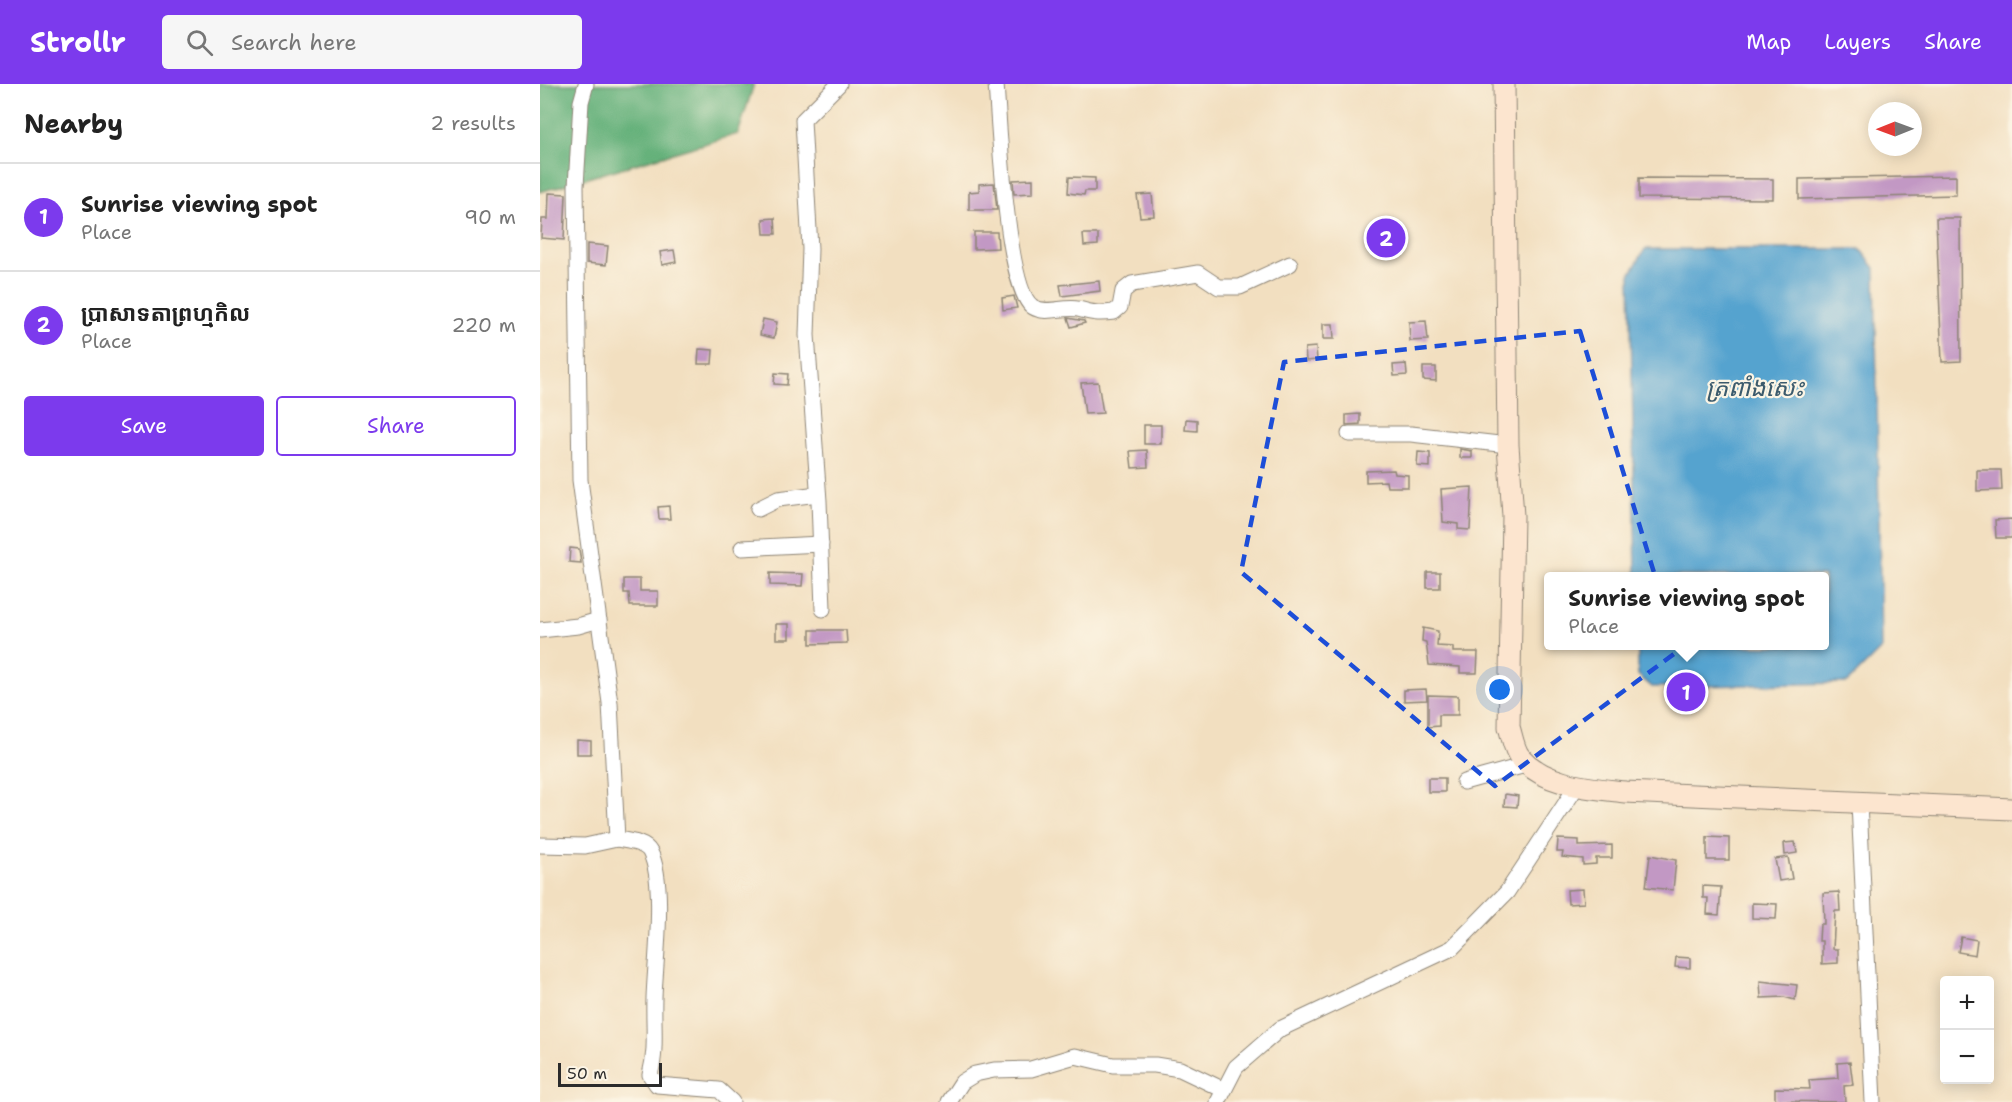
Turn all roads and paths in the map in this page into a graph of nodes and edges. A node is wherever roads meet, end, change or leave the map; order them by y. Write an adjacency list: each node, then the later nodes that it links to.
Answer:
1 (586, 84): 13 (street)
2 (839, 84): 8 (street)
3 (996, 84): 5 (street)
4 (1504, 84): 7 (main road)
5 (1290, 264)
6 (1349, 434): 7 (street)
7 (1508, 445): 15 (main road)
8 (818, 494): 9 (street); 10 (street)
9 (758, 509)
10 (820, 544): 11 (street); 12 (street)
11 (741, 548)
12 (823, 609)
13 (599, 620): 14 (street); 20 (street)
14 (540, 630)
15 (1529, 764): 16 (street); 17 (main road)
16 (1464, 782)
17 (1577, 786): 18 (main road); 22 (street)
18 (1859, 803): 19 (main road); 25 (street)
19 (2012, 808)
20 (617, 839): 21 (street); 23 (street)
21 (540, 845)
22 (1221, 1096): 24 (street)
23 (732, 1102)
24 (949, 1102)
25 (1873, 1102)

